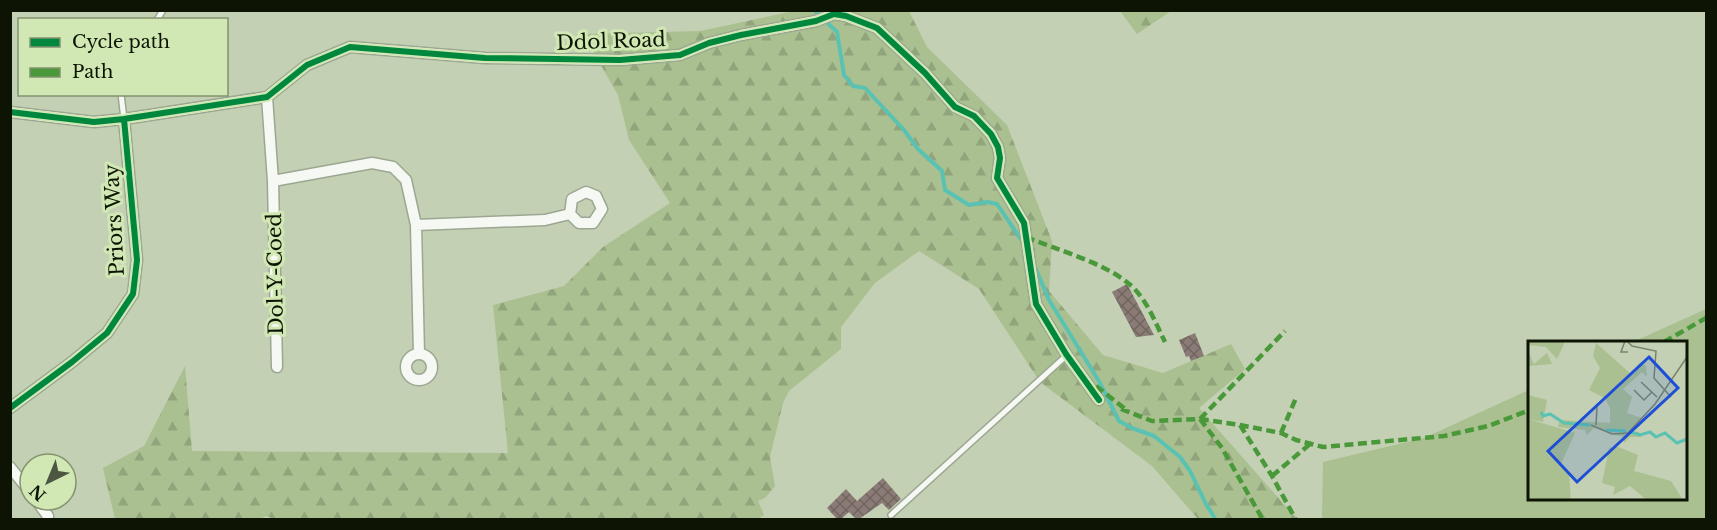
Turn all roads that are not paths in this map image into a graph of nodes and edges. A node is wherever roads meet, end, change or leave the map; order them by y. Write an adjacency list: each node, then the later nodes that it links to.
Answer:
1 (121, 96): 4 (lane)
2 (267, 97): 4 (street, Ddol Road); 5 (street, Dol-Y-Coed); 9 (street, Ddol Road)
3 (10, 112): 4 (street, Ddol Road)
4 (124, 119): 12 (street, Priors Way)
5 (273, 181): 7 (street); 10 (street, Dol-Y-Coed)
6 (570, 214): 7 (street)
7 (416, 225): 8 (street)
8 (419, 354)
9 (1067, 355): 11 (street, Ddol Road); 13 (lane)
10 (277, 367)
11 (1099, 400)
12 (10, 408)
13 (891, 515)

